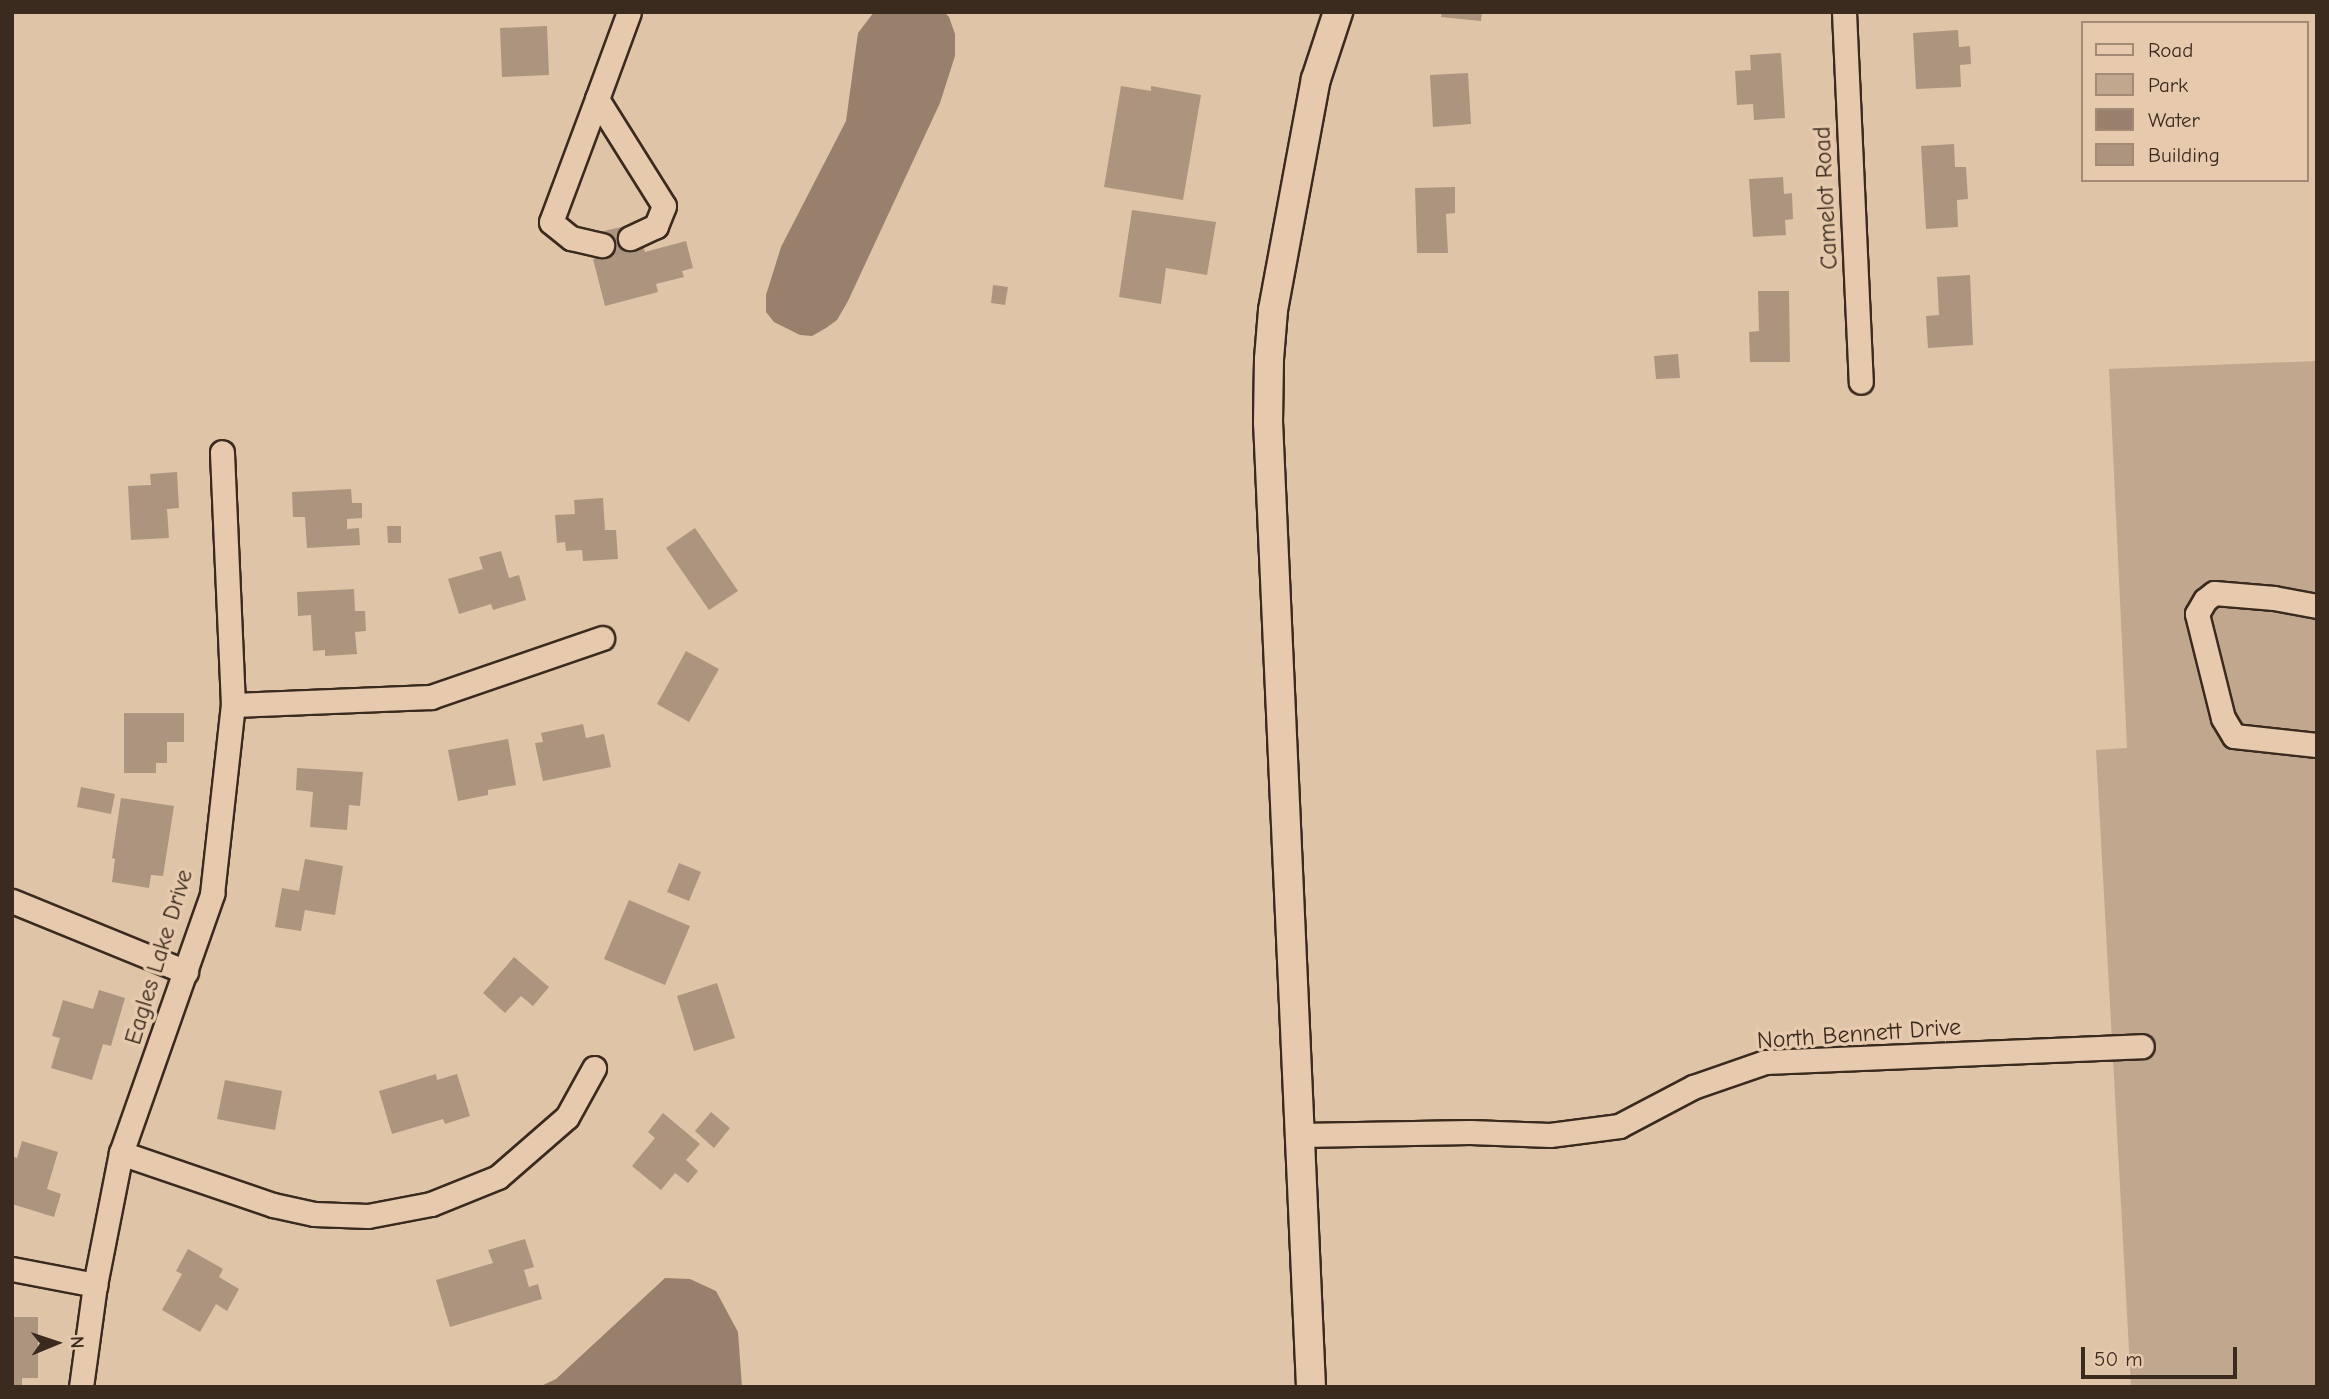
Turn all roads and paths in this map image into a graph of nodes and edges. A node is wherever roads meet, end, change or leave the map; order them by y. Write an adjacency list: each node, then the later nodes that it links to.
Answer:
1 (629, 12): 4 (street)
2 (1338, 12): 17 (main road)
3 (1844, 12): 7 (street, Camelot Road)
4 (597, 99): 5 (street); 6 (street)
5 (630, 238)
6 (602, 245)
7 (1861, 382)
8 (222, 452): 11 (street, Eagles Lake Drive)
9 (2317, 606): 12 (street)
10 (602, 638): 11 (street)
11 (233, 705): 14 (street, Eagles Lake Drive)
12 (2317, 745)
13 (12, 901): 14 (street)
14 (186, 972): 18 (street, Eagles Lake Drive)
15 (2141, 1046): 17 (street, North Bennett Drive)
16 (594, 1068): 18 (street)
17 (1300, 1135): 22 (main road)
18 (121, 1153): 20 (street, Eagles Lake Drive)
19 (12, 1269): 20 (street)
20 (95, 1285): 21 (street, Eagles Lake Drive)
21 (82, 1387)
22 (1311, 1387)

